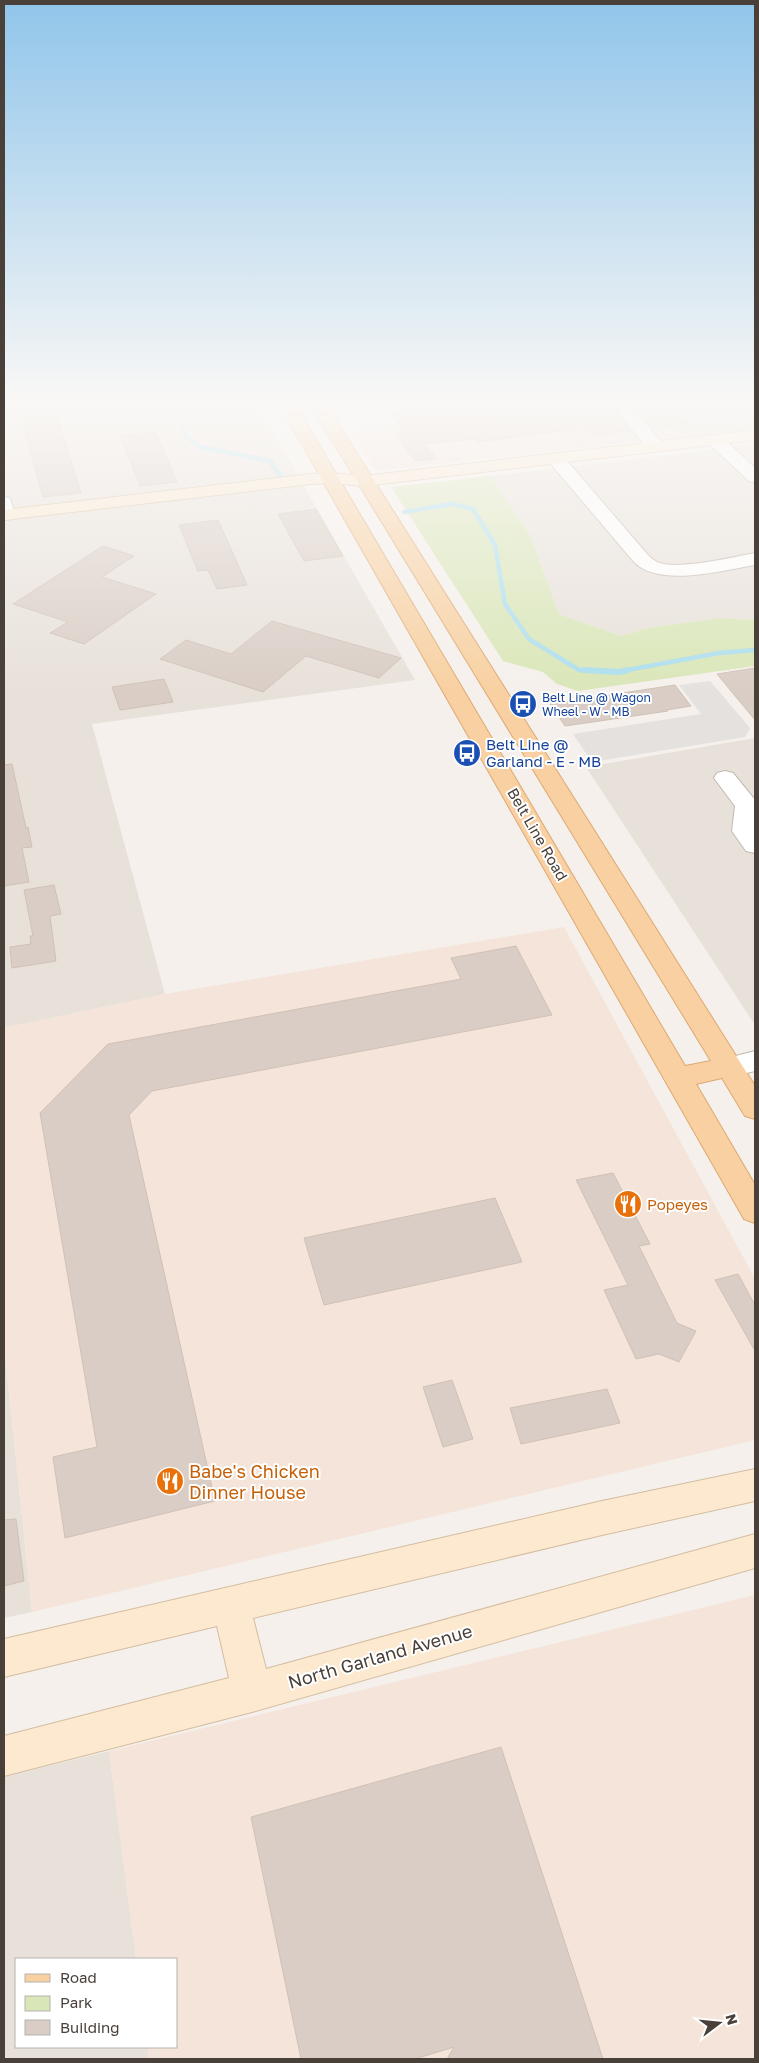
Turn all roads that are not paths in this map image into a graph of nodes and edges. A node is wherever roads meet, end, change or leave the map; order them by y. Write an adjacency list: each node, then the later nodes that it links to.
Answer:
1 (176, 502): 5 (street)
2 (344, 502): 8 (main road, Belt Line Road)
3 (377, 502): 7 (main road)
4 (593, 502): 6 (street)
5 (6, 519)
6 (755, 559)
7 (536, 755): 8 (main road); 12 (main road)
8 (495, 762): 13 (main road, Belt Line Road)
9 (726, 778): 10 (street)
10 (751, 805): 11 (street)
11 (755, 846)
12 (601, 859): 13 (main road); 14 (main road)
13 (557, 867): 15 (main road, Belt Line Road)
14 (742, 1064): 15 (main road); 16 (main road)
15 (679, 1077): 17 (main road, Belt Line Road)
16 (755, 1109)
17 (755, 1211)
18 (755, 1485): 20 (street)
19 (755, 1552): 22 (street, North Garland Avenue)
20 (231, 1605): 21 (street); 22 (street)
21 (4, 1658)
22 (252, 1692): 23 (street, North Garland Avenue)
23 (4, 1756)

